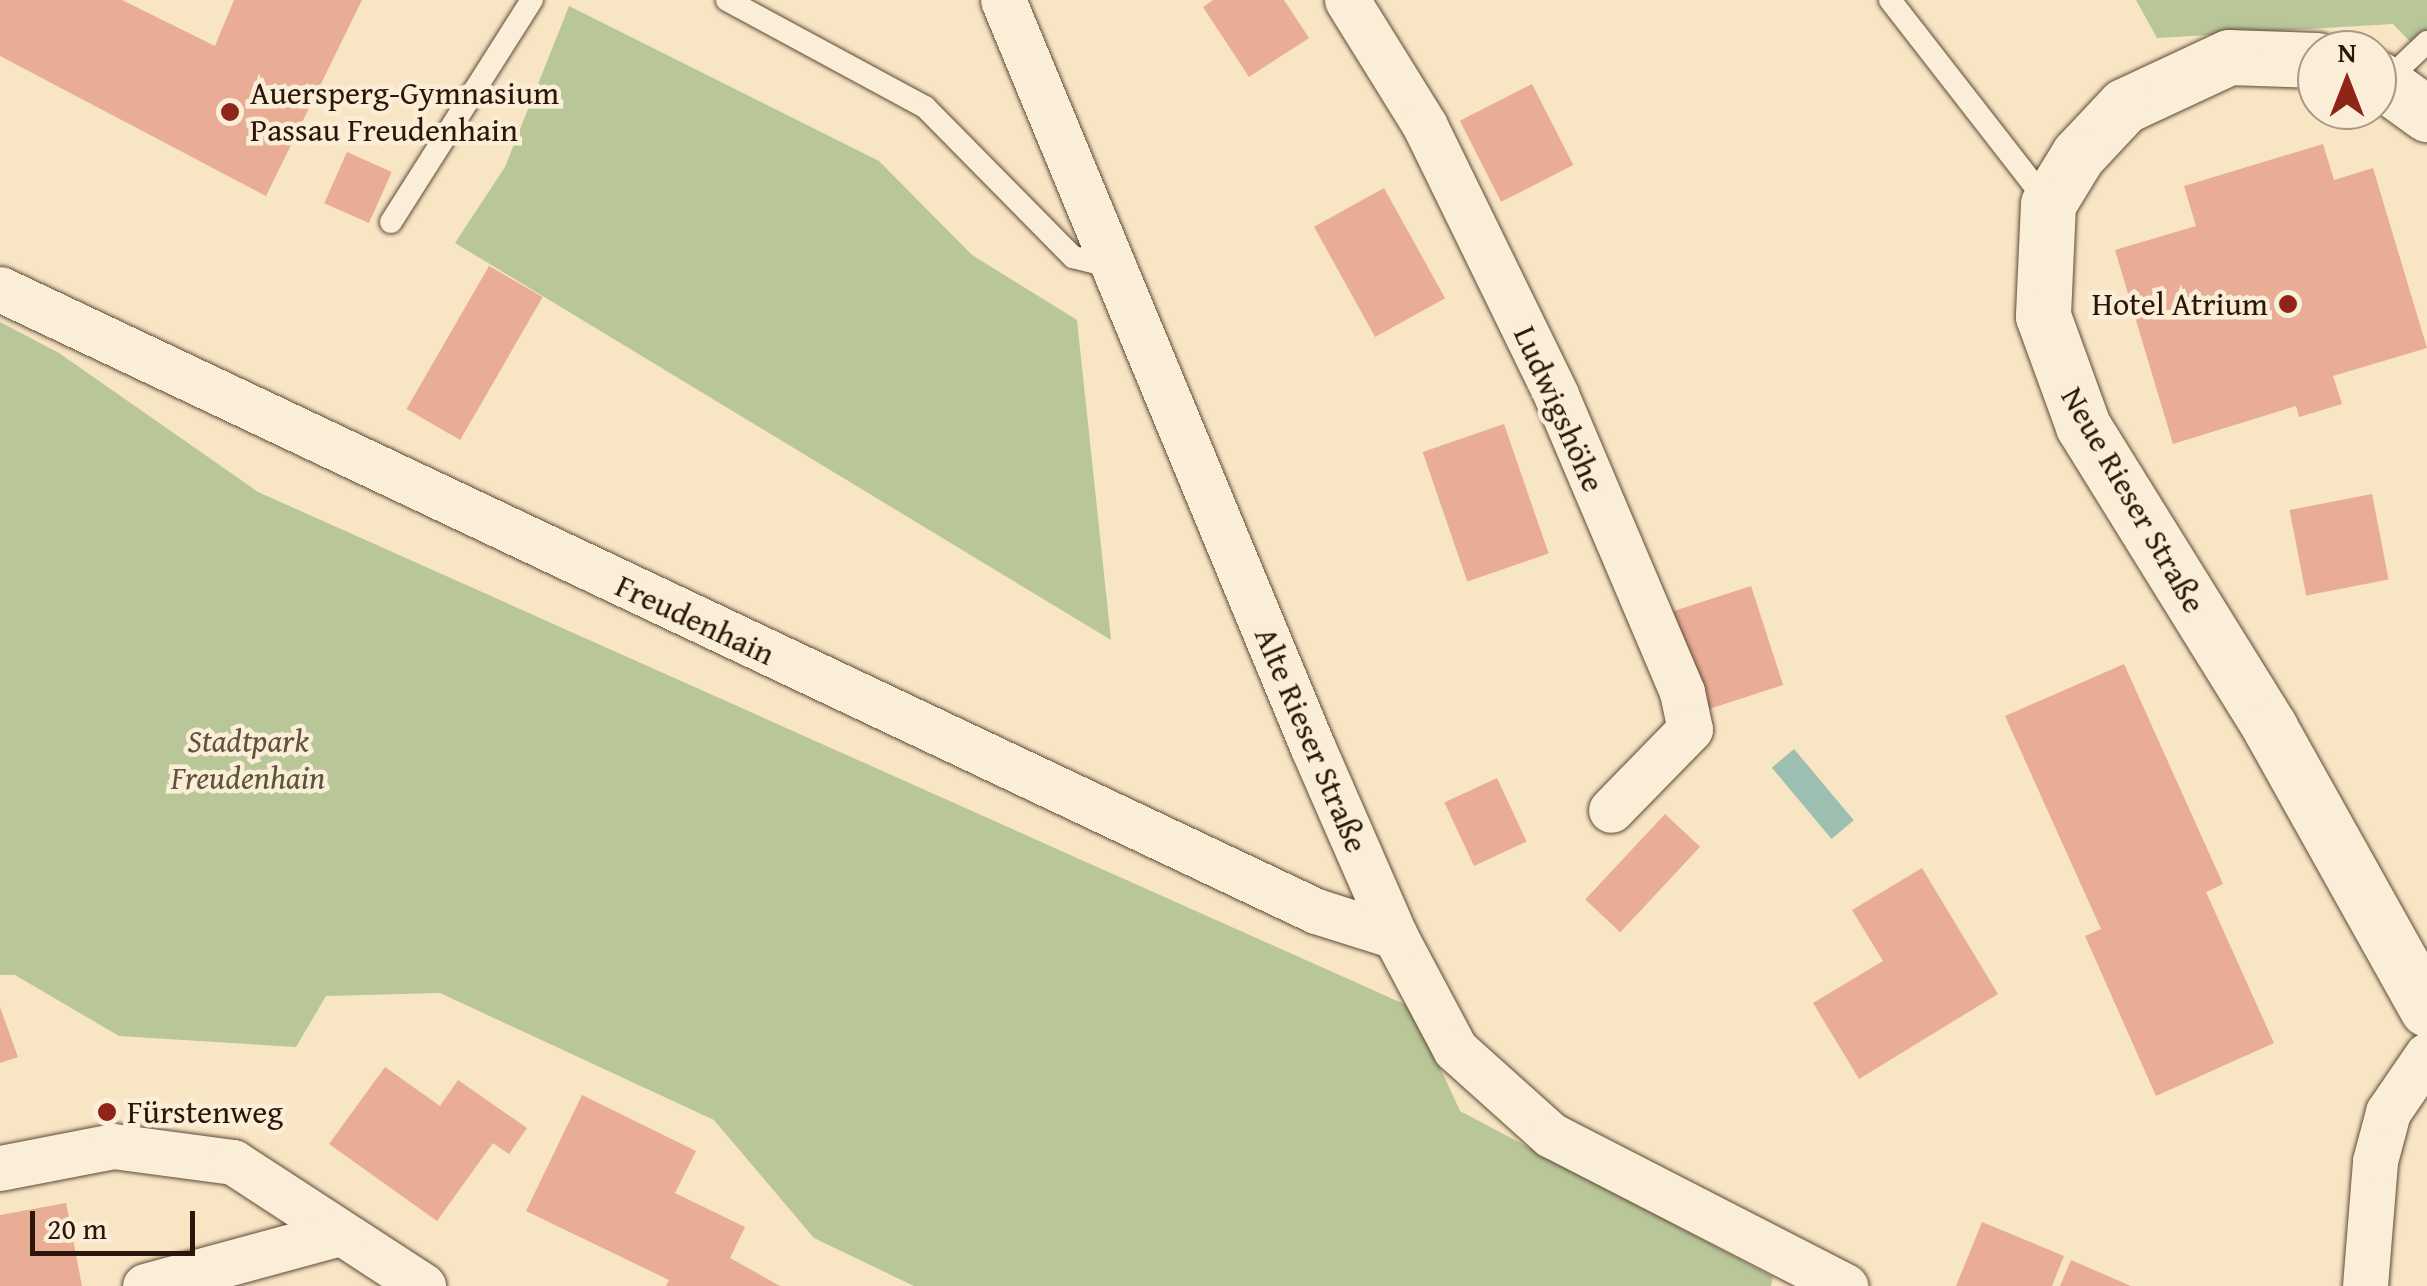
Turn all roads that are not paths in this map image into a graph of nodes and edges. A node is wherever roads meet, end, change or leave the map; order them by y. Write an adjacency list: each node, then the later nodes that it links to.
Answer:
1 (532, 0): 10 (lane)
2 (726, 0): 11 (lane)
3 (1003, 0): 11 (street, Alte Rieser Straße)
4 (1347, 0): 13 (street, Ludwigshöhe)
5 (1890, 0): 9 (lane)
6 (2427, 42): 8 (lane)
7 (2297, 59): 9 (street, Neue Rieser Straße)
8 (2397, 91)
9 (2048, 204): 15 (street, Neue Rieser Straße)
10 (391, 222)
11 (1116, 268): 14 (street, Alte Rieser Straße)
12 (0, 289): 14 (street, Freudenhain)
13 (1611, 810)
14 (1395, 936): 21 (street, Alte Rieser Straße)
15 (2427, 1010)
16 (2427, 1056): 22 (street)
17 (0, 1168): 18 (street)
18 (340, 1233): 19 (street); 20 (street)
19 (145, 1286)
20 (423, 1286)
21 (1846, 1286)
22 (2365, 1286)

